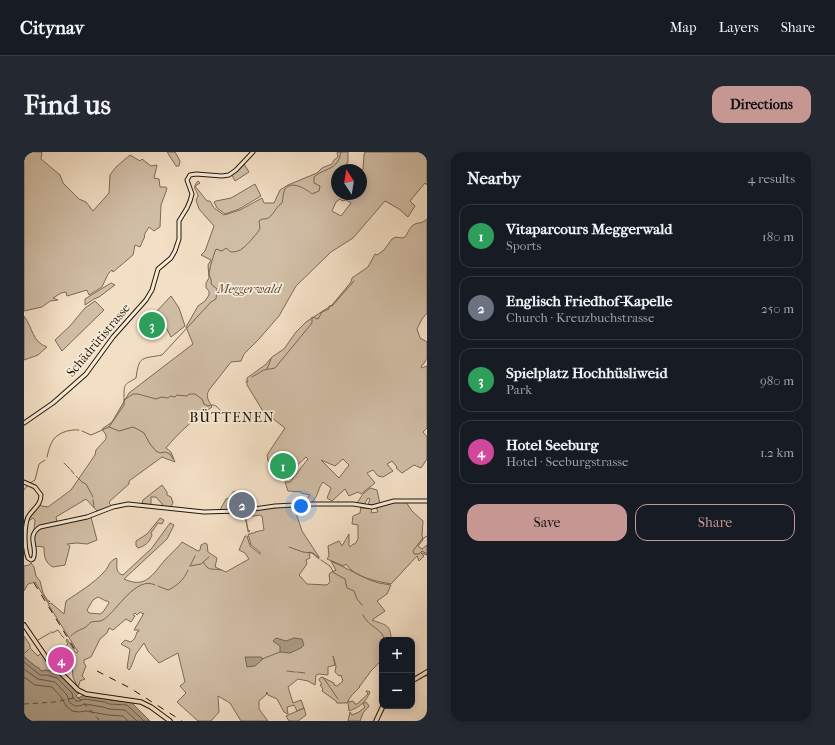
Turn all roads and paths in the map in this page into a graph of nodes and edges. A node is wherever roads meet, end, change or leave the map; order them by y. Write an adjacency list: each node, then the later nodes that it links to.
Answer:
1 (253, 152): 2 (street, Schädrütistrasse)
2 (24, 423)
3 (24, 482): 4 (street)
4 (427, 501)
5 (24, 625): 9 (main road)
6 (427, 672): 7 (main road)
7 (415, 679)
8 (382, 709): 10 (main road)
9 (170, 721)
10 (376, 721)

